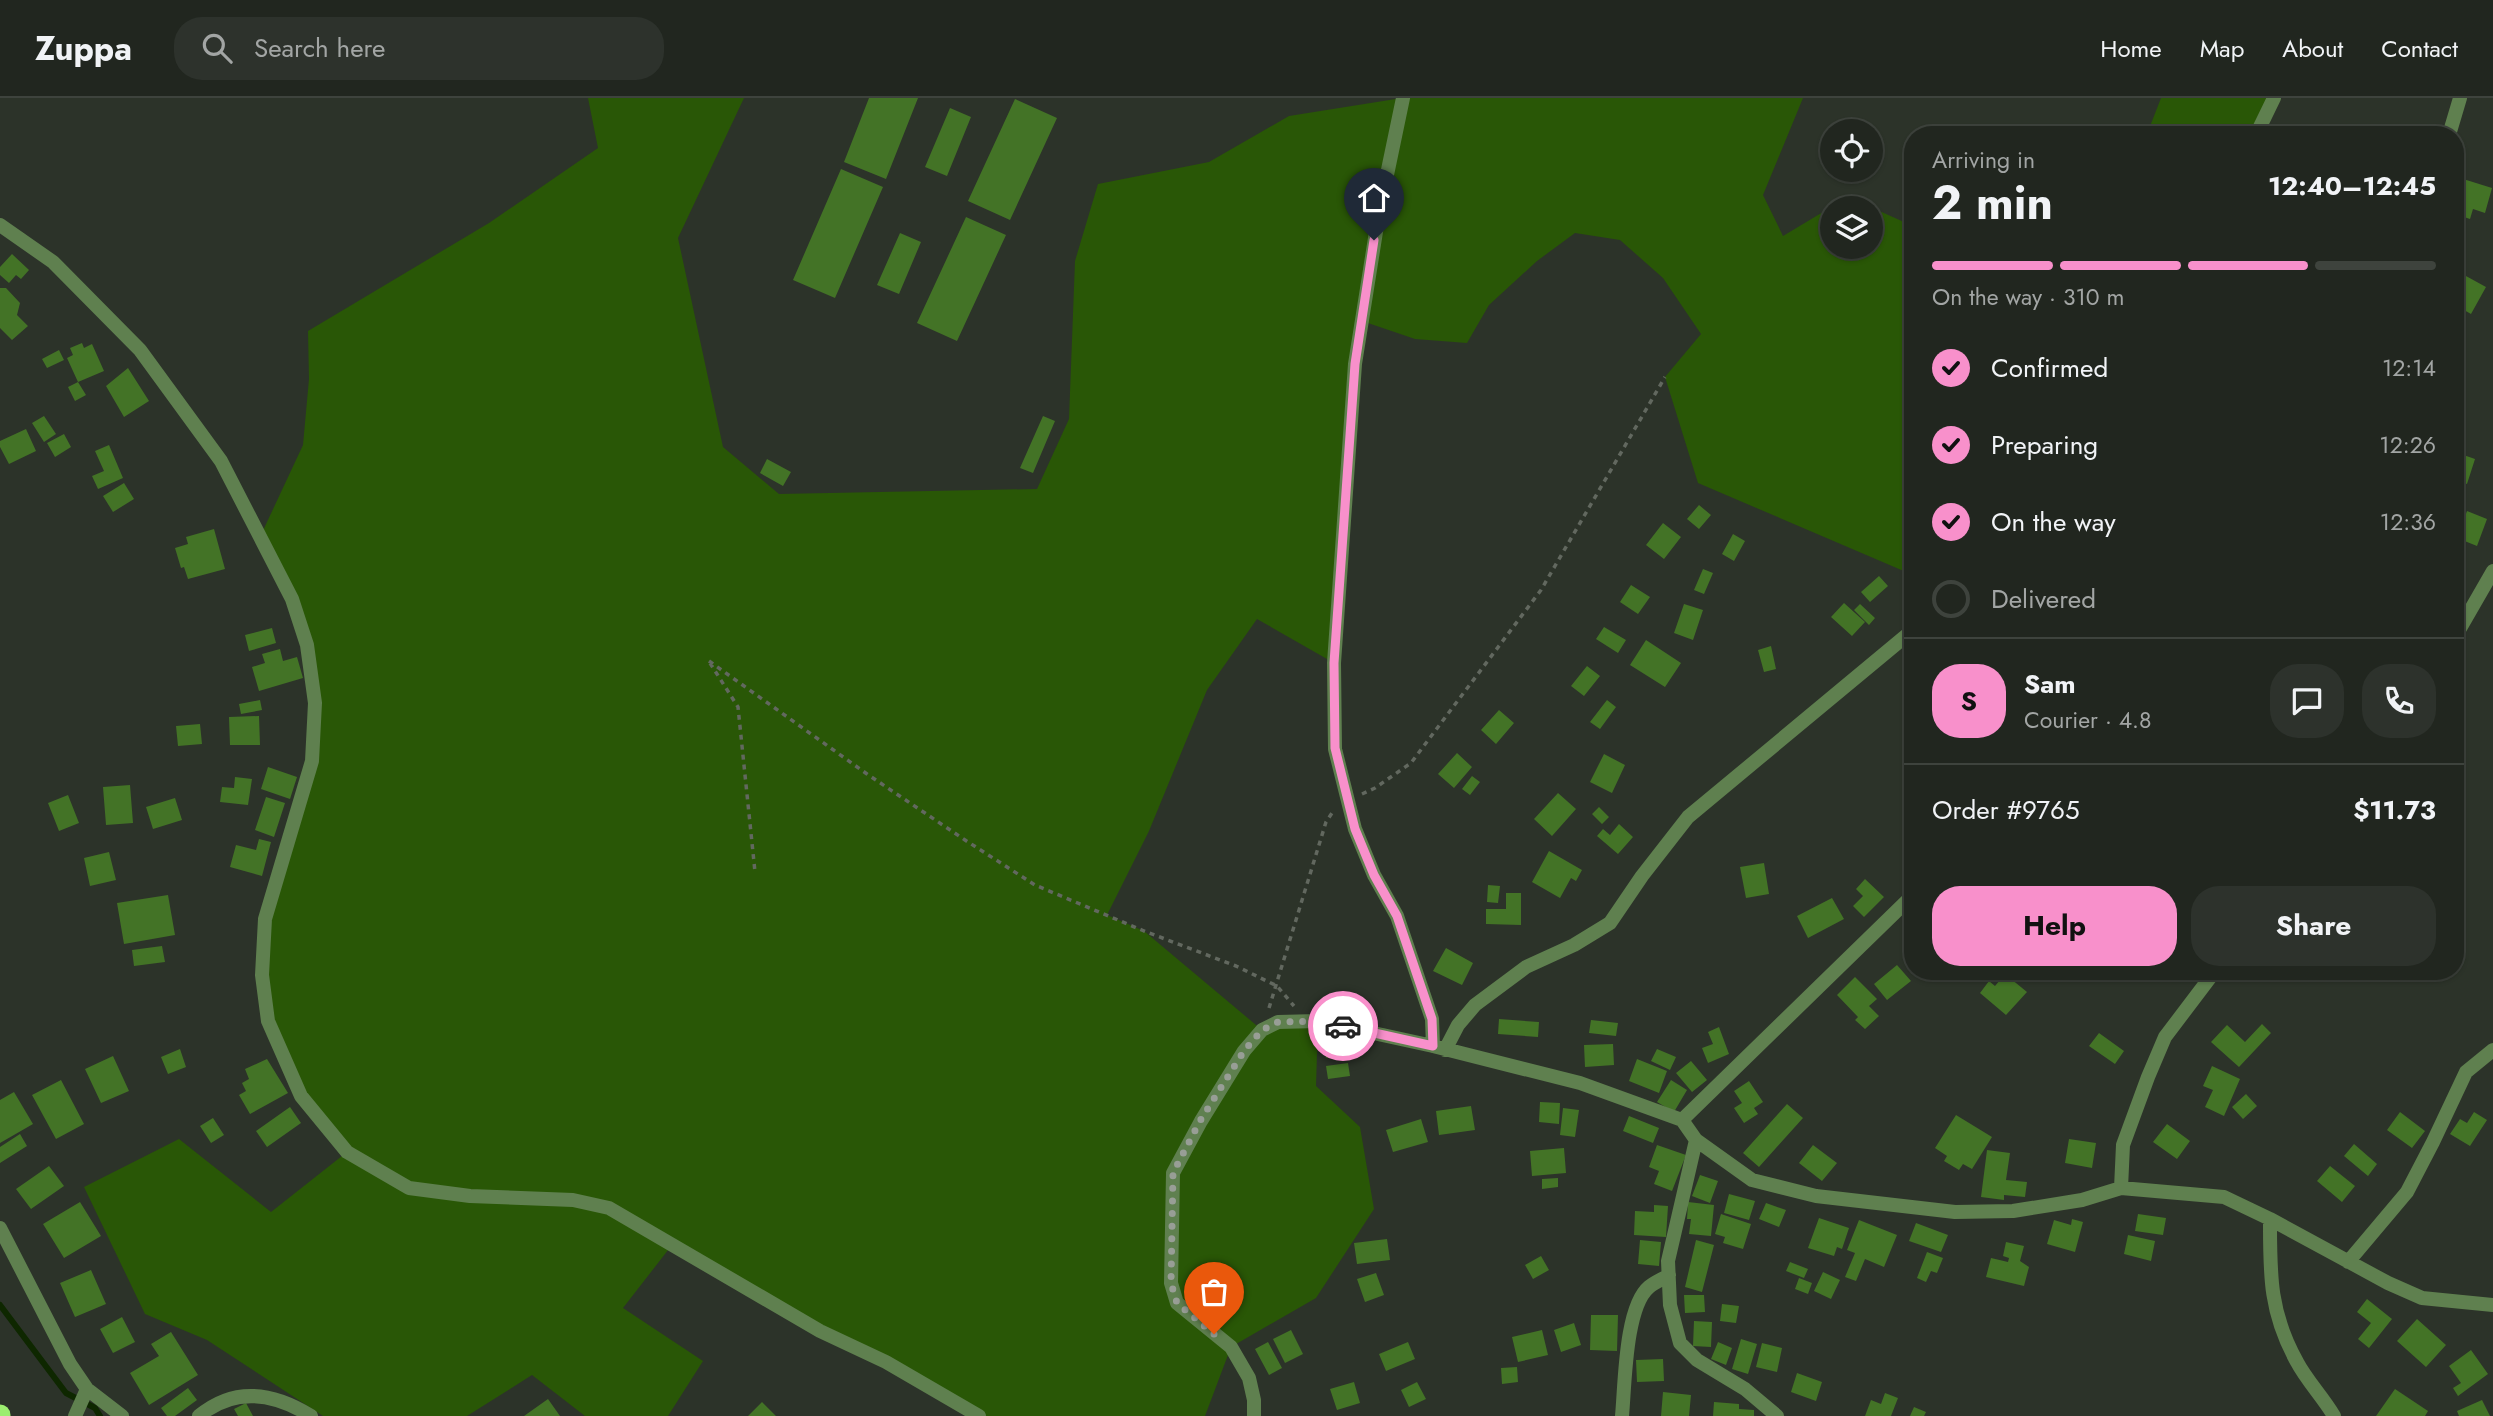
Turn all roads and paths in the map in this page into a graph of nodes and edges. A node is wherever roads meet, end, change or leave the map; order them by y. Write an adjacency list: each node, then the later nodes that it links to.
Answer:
1 (1403, 98): 11 (street)
2 (2274, 98): 4 (street)
3 (2460, 98): 5 (street)
4 (2260, 126)
5 (2452, 126)
6 (0, 225): 33 (street)
7 (1665, 377): 11 (path)
8 (2493, 571): 9 (street)
9 (2464, 621)
10 (1904, 637): 18 (street)
11 (1348, 799): 15 (path); 18 (street)
12 (755, 872): 15 (path)
13 (1904, 904): 20 (street)
14 (2208, 980): 22 (street)
15 (1276, 986): 16 (path); 17 (path)
16 (1307, 1021): 17 (street); 18 (street)
17 (1262, 1030): 34 (street)
18 (1439, 1048): 20 (street)
19 (2493, 1050): 25 (street)
20 (1682, 1120): 21 (street)
21 (1696, 1140): 22 (street); 26 (street)
22 (2121, 1188): 23 (street)
23 (2270, 1219): 25 (street); 37 (street)
24 (0, 1228): 28 (street)
25 (2348, 1262): 27 (street)
26 (1669, 1275): 35 (street); 36 (street)
27 (2493, 1305)
28 (86, 1392): 29 (street); 30 (street)
29 (76, 1414)
30 (122, 1416)
31 (199, 1416): 32 (street)
32 (312, 1416)
33 (979, 1416)
34 (1254, 1416)
35 (1622, 1416)
36 (1777, 1416)
37 (2334, 1416)

